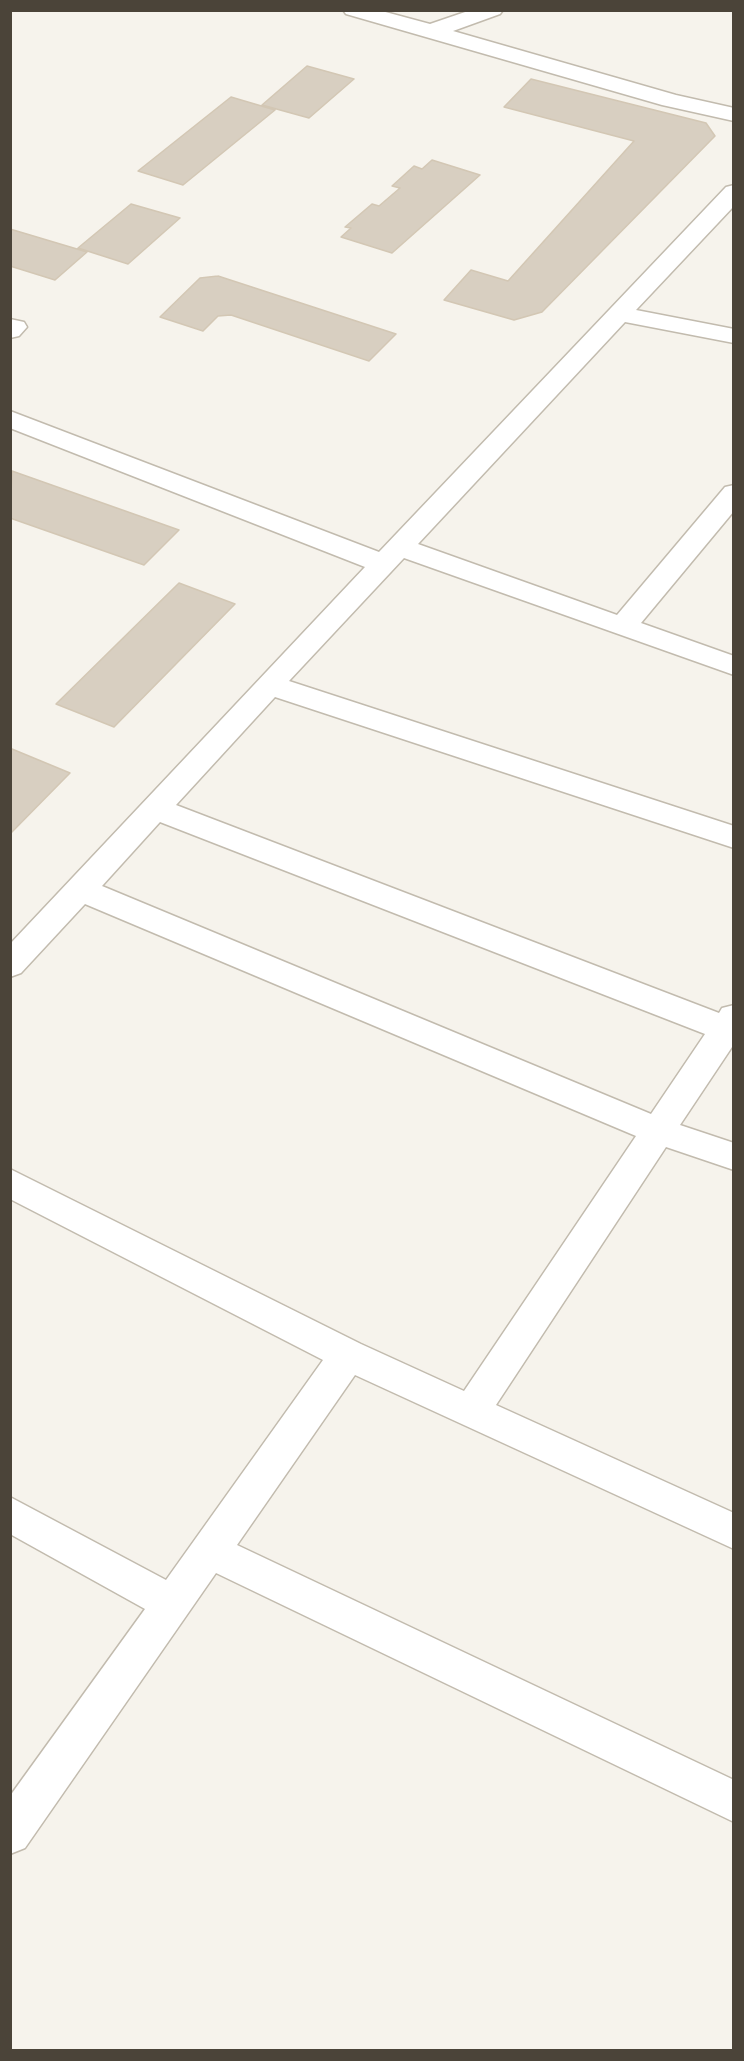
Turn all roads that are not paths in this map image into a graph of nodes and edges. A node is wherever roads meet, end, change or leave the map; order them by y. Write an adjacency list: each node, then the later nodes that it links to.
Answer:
1 (353, 10): 3 (street)
2 (493, 10): 3 (street)
3 (431, 31): 4 (street)
4 (734, 115)
5 (734, 192): 6 (street)
6 (703, 225): 7 (street); 8 (street)
7 (734, 230)
8 (619, 314): 11 (street); 14 (street)
9 (10, 326): 10 (street)
10 (10, 331)
11 (734, 336)
12 (10, 419): 14 (street)
13 (734, 493): 15 (street)
14 (392, 555): 15 (street); 17 (street)
15 (622, 627): 16 (street)
16 (734, 666)
17 (270, 685): 18 (street); 19 (street)
18 (155, 809): 20 (street); 22 (street)
19 (734, 837)
20 (81, 890): 21 (street); 23 (street)
21 (10, 966)
22 (731, 1026): 23 (street)
23 (658, 1131): 24 (street); 27 (street)
24 (734, 1157)
25 (10, 1183): 26 (street)
26 (348, 1355): 27 (street); 30 (street)
27 (472, 1412): 29 (street)
28 (10, 1514): 31 (street)
29 (734, 1532)
30 (210, 1551): 31 (street); 32 (street)
31 (172, 1604): 33 (street)
32 (734, 1802)
33 (10, 1833)

